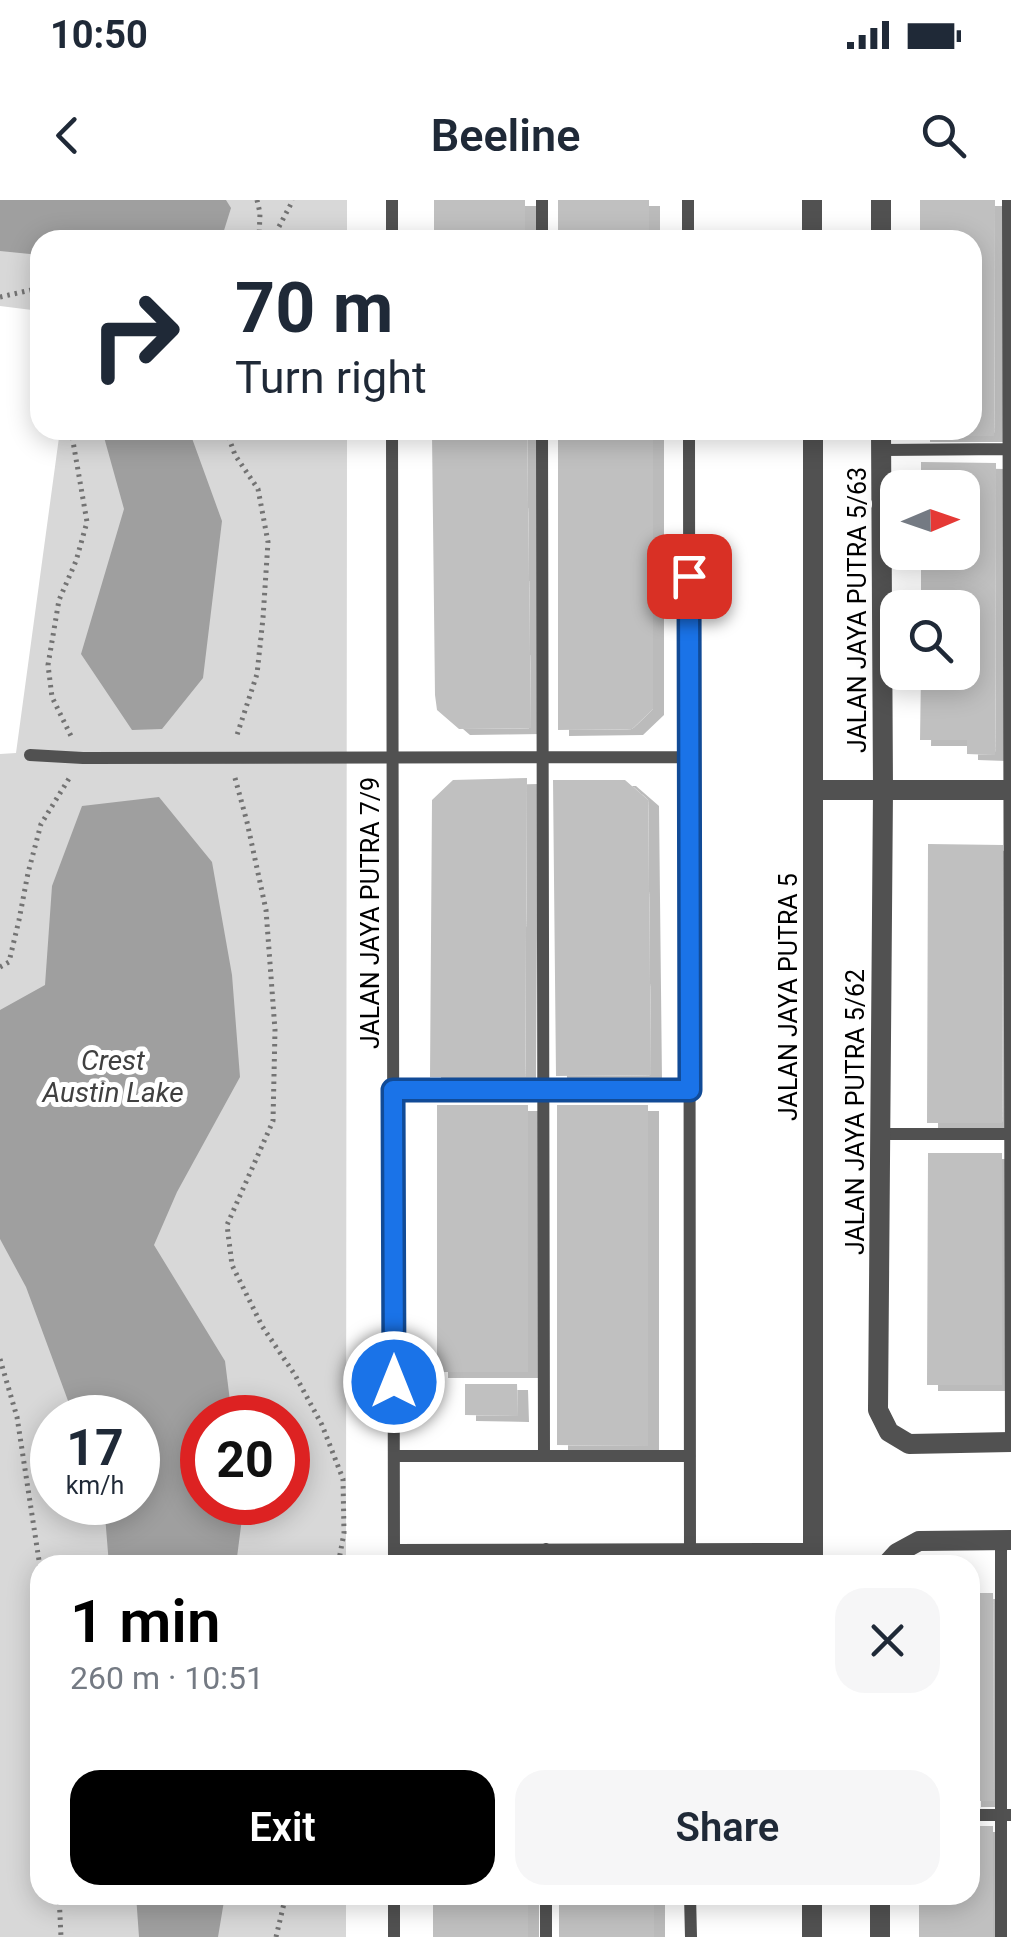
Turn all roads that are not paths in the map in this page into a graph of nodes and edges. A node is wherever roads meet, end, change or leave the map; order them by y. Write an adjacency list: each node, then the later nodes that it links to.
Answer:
1 (392, 200): 7 (lane)
2 (542, 200): 8 (lane)
3 (688, 200): 9 (lane)
4 (812, 200): 10 (street)
5 (881, 200): 11 (street)
6 (1008, 200): 17 (lane)
7 (392, 230)
8 (542, 230)
9 (688, 230)
10 (812, 230)
11 (881, 230)
12 (392, 440): 21 (lane, JALAN JAYA PUTRA 7/9)
13 (542, 440): 19 (lane)
14 (689, 440): 20 (lane)
15 (812, 440): 22 (street, JALAN JAYA PUTRA 5)
16 (882, 440): 17 (lane); 23 (street, JALAN JAYA PUTRA 5/63)
17 (1010, 449): 24 (lane)
18 (30, 755): 21 (lane)
19 (543, 757): 20 (lane); 21 (lane); 26 (lane)
20 (689, 757): 27 (lane)
21 (392, 758): 25 (lane, JALAN JAYA PUTRA 7/9)
22 (813, 790): 23 (street); 42 (street, JALAN JAYA PUTRA 5)
23 (882, 790): 24 (street); 28 (street, JALAN JAYA PUTRA 5/62)
24 (1010, 790): 29 (lane)
25 (393, 1090): 26 (lane); 31 (lane, JALAN JAYA PUTRA 7/9)
26 (543, 1090): 27 (lane); 32 (lane)
27 (690, 1090): 33 (lane)
28 (880, 1134): 29 (lane); 30 (street, JALAN JAYA PUTRA 5/62)
29 (1011, 1134): 30 (lane)
30 (1011, 1442)
31 (394, 1456): 32 (lane); 35 (lane, JALAN JAYA PUTRA 7/9)
32 (544, 1456): 33 (lane)
33 (690, 1456): 37 (lane)
34 (1006, 1540): 43 (street); 44 (lane)
35 (394, 1550): 36 (lane); 38 (lane, JALAN JAYA PUTRA 7/9)
36 (546, 1550): 37 (lane); 39 (lane)
37 (690, 1550): 40 (lane); 41 (lane)
38 (394, 1555)
39 (546, 1555)
40 (690, 1555)
41 (778, 1555)
42 (813, 1555)
43 (894, 1555)
44 (1006, 1814): 45 (lane); 56 (lane)
45 (980, 1815)
46 (394, 1905): 51 (lane)
47 (546, 1905): 52 (lane)
48 (690, 1905): 53 (lane)
49 (812, 1905): 54 (street)
50 (880, 1905): 55 (street)
51 (394, 1937)
52 (546, 1937)
53 (690, 1937)
54 (812, 1937)
55 (880, 1937)
56 (1001, 1937)

